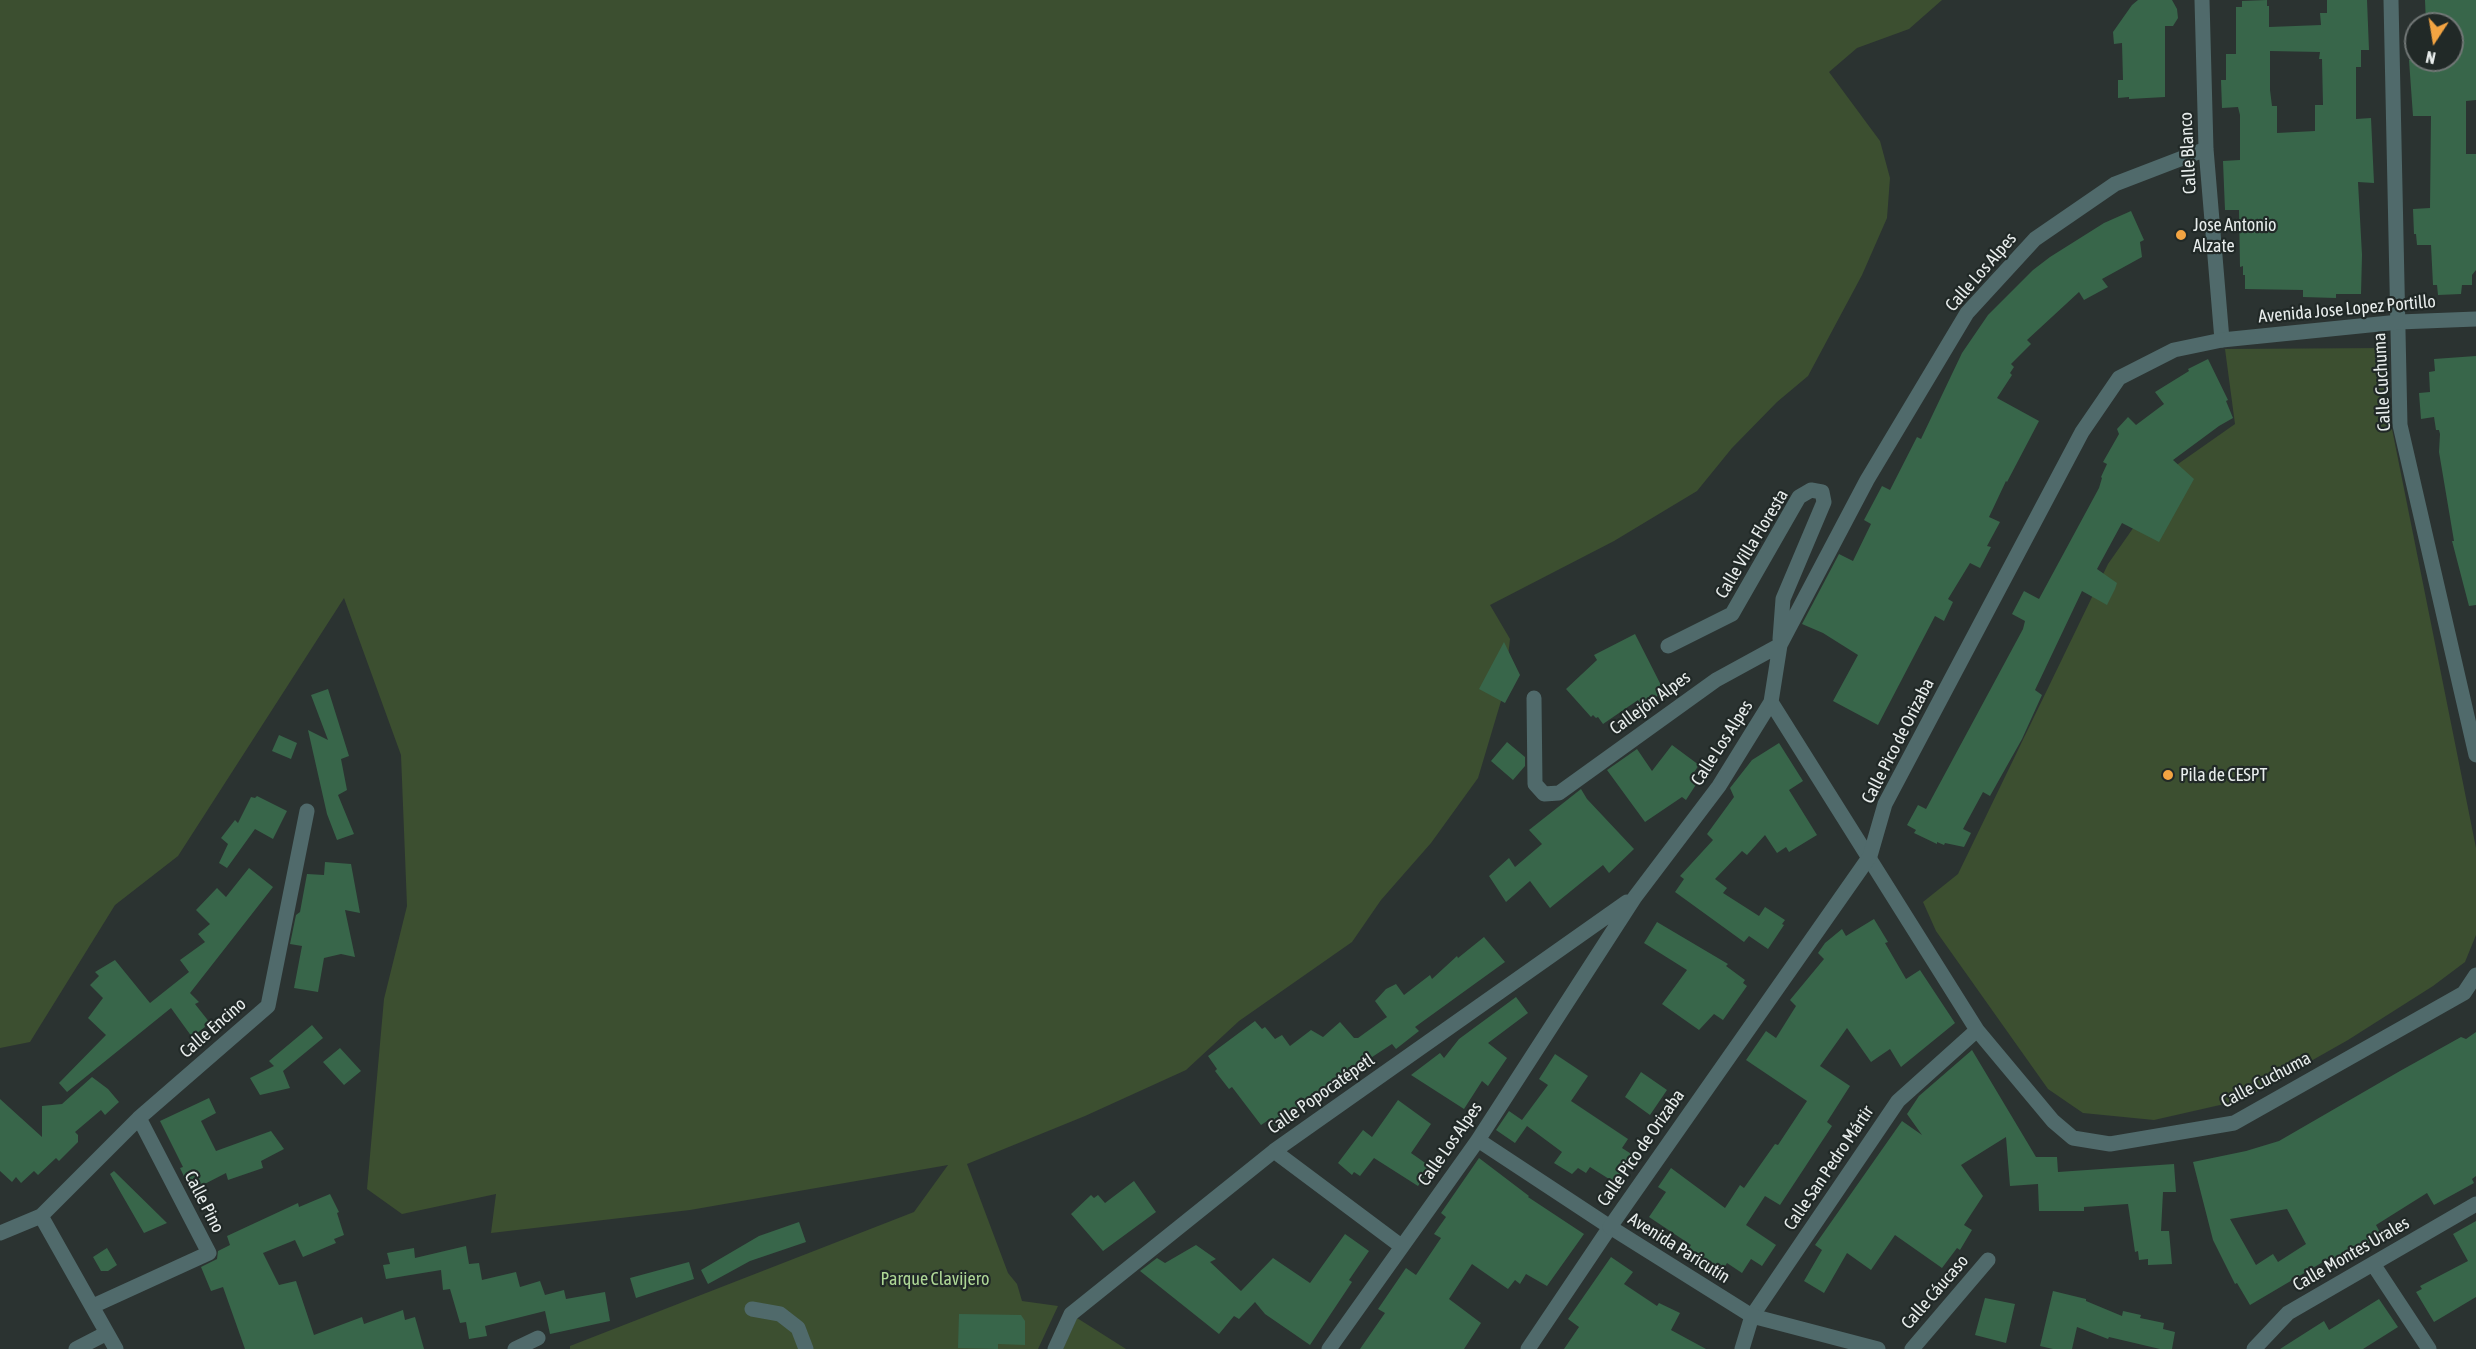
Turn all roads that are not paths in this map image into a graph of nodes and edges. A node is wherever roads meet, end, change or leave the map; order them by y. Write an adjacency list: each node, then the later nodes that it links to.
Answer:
1 (2202, 0): 3 (street, Calle Blanco)
2 (2391, 0): 5 (street, Calle Cuchuma)
3 (2206, 149): 6 (street, Calle Blanco); 7 (street, Calle Los Alpes)
4 (2476, 319): 5 (street, Avenida Jose Lopez Portillo)
5 (2399, 322): 6 (street, Avenida Jose Lopez Portillo); 11 (street, Calle Cuchuma)
6 (2222, 340): 13 (street, Calle Pico de Orizaba)
7 (1779, 645): 8 (street, Calle Villa Floresta); 9 (street, Callejón Alpes); 10 (street, Calle Los Alpes)
8 (1668, 646)
9 (1534, 698)
10 (1772, 702): 13 (street, Calle Cuchuma); 14 (street, Calle Los Alpes)
11 (2476, 750)
12 (307, 811): 17 (street, Calle Encino)
13 (1870, 856): 16 (street, Calle Cuchuma); 22 (street, Calle Pico de Orizaba)
14 (1635, 897): 18 (street, Calle Los Alpes); 19 (street, Calle Popocatépetl)
15 (2476, 975): 16 (street, Calle Cuchuma)
16 (1977, 1030): 29 (street, Calle San Pedro Mártir)
17 (139, 1118): 21 (street, Calle Encino); 27 (street, Calle Pino)
18 (1478, 1140): 22 (street, Avenida Paricutín); 24 (street, Calle Los Alpes)
19 (1274, 1151): 24 (street); 36 (street, Calle Popocatépetl)
20 (2476, 1204): 26 (street, Calle Montes Urales)
21 (41, 1216): 23 (street); 27 (street)
22 (1610, 1227): 29 (street, Avenida Paricutín); 38 (street, Calle Pico de Orizaba)
23 (0, 1233)
24 (1401, 1246): 37 (street, Calle Los Alpes)
25 (1988, 1260): 41 (street, Calle Cáucaso)
26 (2373, 1264): 42 (street, Calle Montes Urales); 43 (street)
27 (93, 1306): 30 (street)
28 (752, 1309): 35 (street)
29 (1752, 1316): 39 (street, Calle San Pedro Mártir); 40 (street, Avenida Paricutín)
30 (107, 1333): 32 (street); 33 (street)
31 (538, 1338): 34 (street)
32 (76, 1349)
33 (116, 1349)
34 (515, 1349)
35 (806, 1349)
36 (1055, 1349)
37 (1329, 1349)
38 (1528, 1349)
39 (1742, 1349)
40 (1878, 1349)
41 (1911, 1349)
42 (2254, 1349)
43 (2429, 1349)

